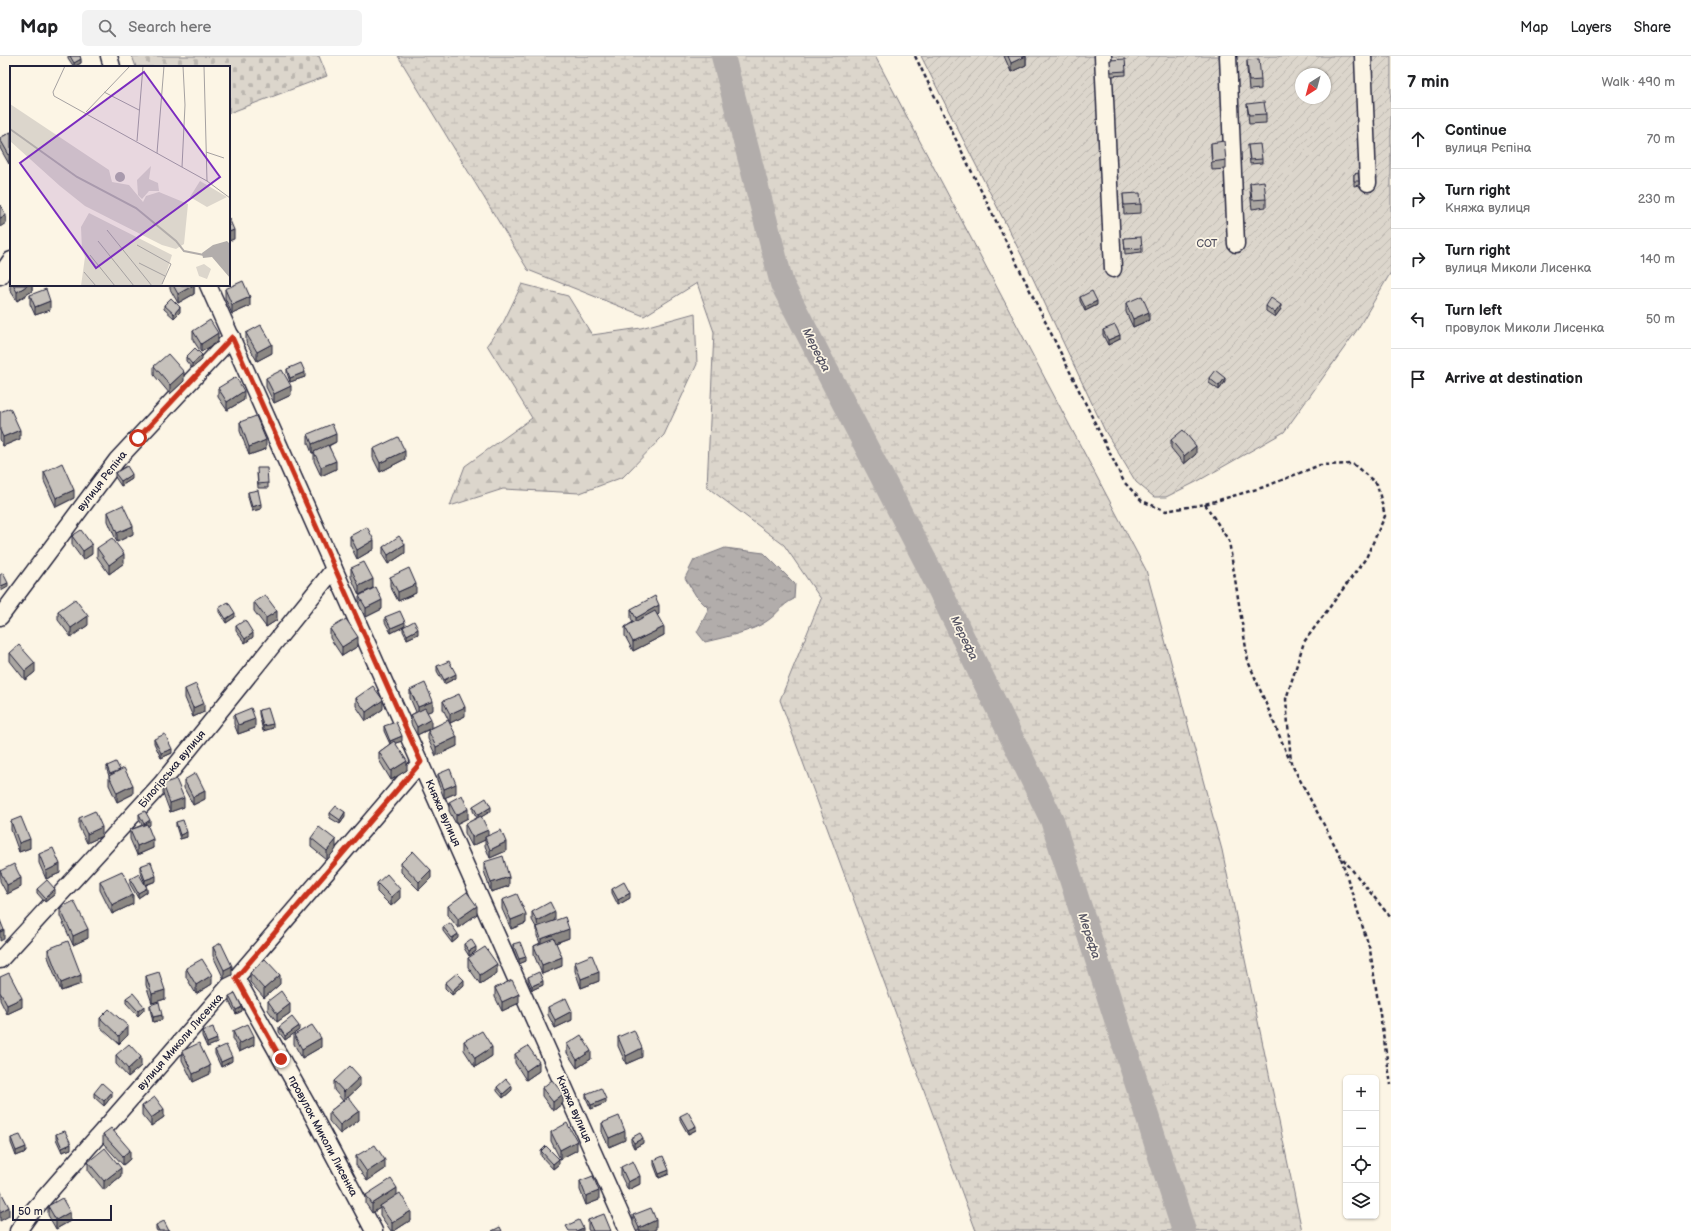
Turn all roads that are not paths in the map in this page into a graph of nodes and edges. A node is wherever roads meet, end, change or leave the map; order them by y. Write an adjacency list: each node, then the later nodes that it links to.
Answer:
1 (109, 56): 5 (street)
2 (1103, 56): 9 (street)
3 (1228, 56): 7 (street)
4 (1363, 56): 6 (street)
5 (112, 66)
6 (1368, 183)
7 (1236, 244)
8 (10, 261): 10 (street)
9 (1113, 269)
10 (0, 276)
11 (208, 286): 12 (street, Княжа вулиця)
12 (232, 337): 13 (street, Княжа вулиця); 14 (street, вулиця Рєпіна)
13 (334, 569): 15 (street, Княжа вулиця); 16 (street, Білогірська вулиця)
14 (0, 617)
15 (421, 762): 17 (street, вулиця Миколи Лисенка); 20 (street, Княжа вулиця)
16 (0, 960)
17 (236, 978): 18 (street, вулиця Миколи Лисенка); 19 (street, провулок Миколи Лисенка)
18 (18, 1231)
19 (374, 1231)
20 (628, 1231)

